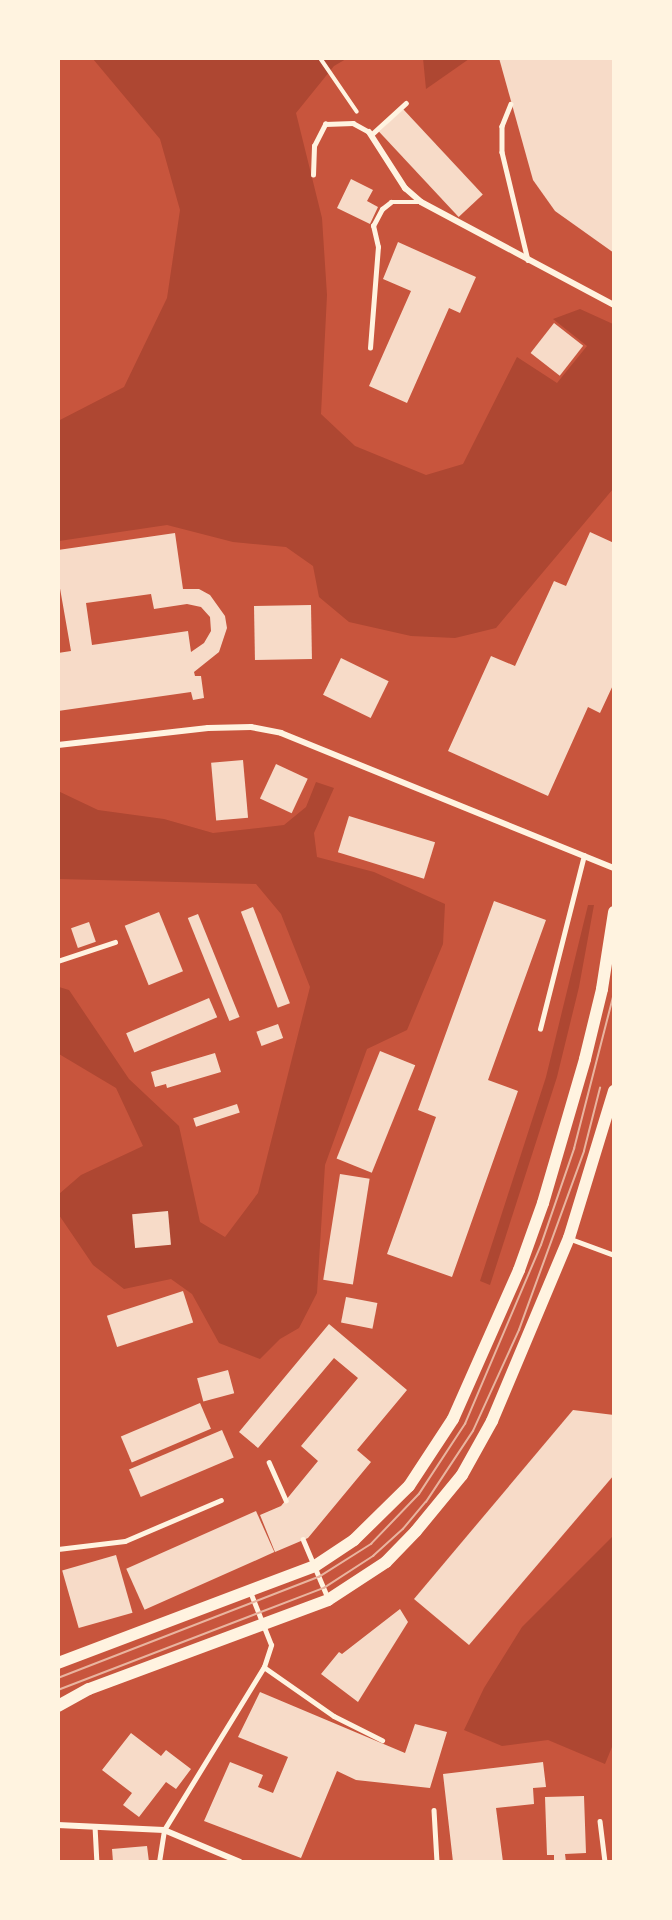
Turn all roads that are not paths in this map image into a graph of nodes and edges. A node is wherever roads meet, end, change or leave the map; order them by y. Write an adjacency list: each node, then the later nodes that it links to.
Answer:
1 (406, 103): 3 (lane)
2 (511, 104): 6 (lane)
3 (370, 133): 4 (lane); 5 (street)
4 (313, 175)
5 (421, 202): 6 (street); 8 (lane)
6 (528, 260): 7 (street)
7 (614, 305)
8 (370, 348)
9 (58, 745): 10 (street)
10 (585, 855): 11 (street); 15 (lane)
11 (614, 868)
12 (614, 912): 24 (main road)
13 (116, 942): 14 (lane)
14 (58, 961)
15 (540, 1029)
16 (614, 1091): 17 (main road)
17 (569, 1238): 18 (lane); 26 (main road)
18 (614, 1255)
19 (270, 1462): 21 (lane)
20 (221, 1500): 23 (lane)
21 (286, 1500)
22 (303, 1539): 24 (lane)
23 (58, 1549)
24 (315, 1566): 25 (main road); 26 (lane)
25 (250, 1592): 27 (lane); 28 (main road)
26 (328, 1600): 27 (main road)
27 (263, 1625): 29 (lane); 30 (main road)
28 (58, 1664)
29 (264, 1667): 31 (lane); 36 (lane)
30 (58, 1706)
31 (382, 1740)
32 (434, 1810): 40 (lane)
33 (600, 1821): 41 (lane)
34 (58, 1826): 35 (street)
35 (94, 1826): 36 (street); 37 (lane)
36 (164, 1830): 38 (lane); 39 (street)
37 (97, 1862)
38 (159, 1862)
39 (240, 1862)
40 (437, 1862)
41 (605, 1862)

